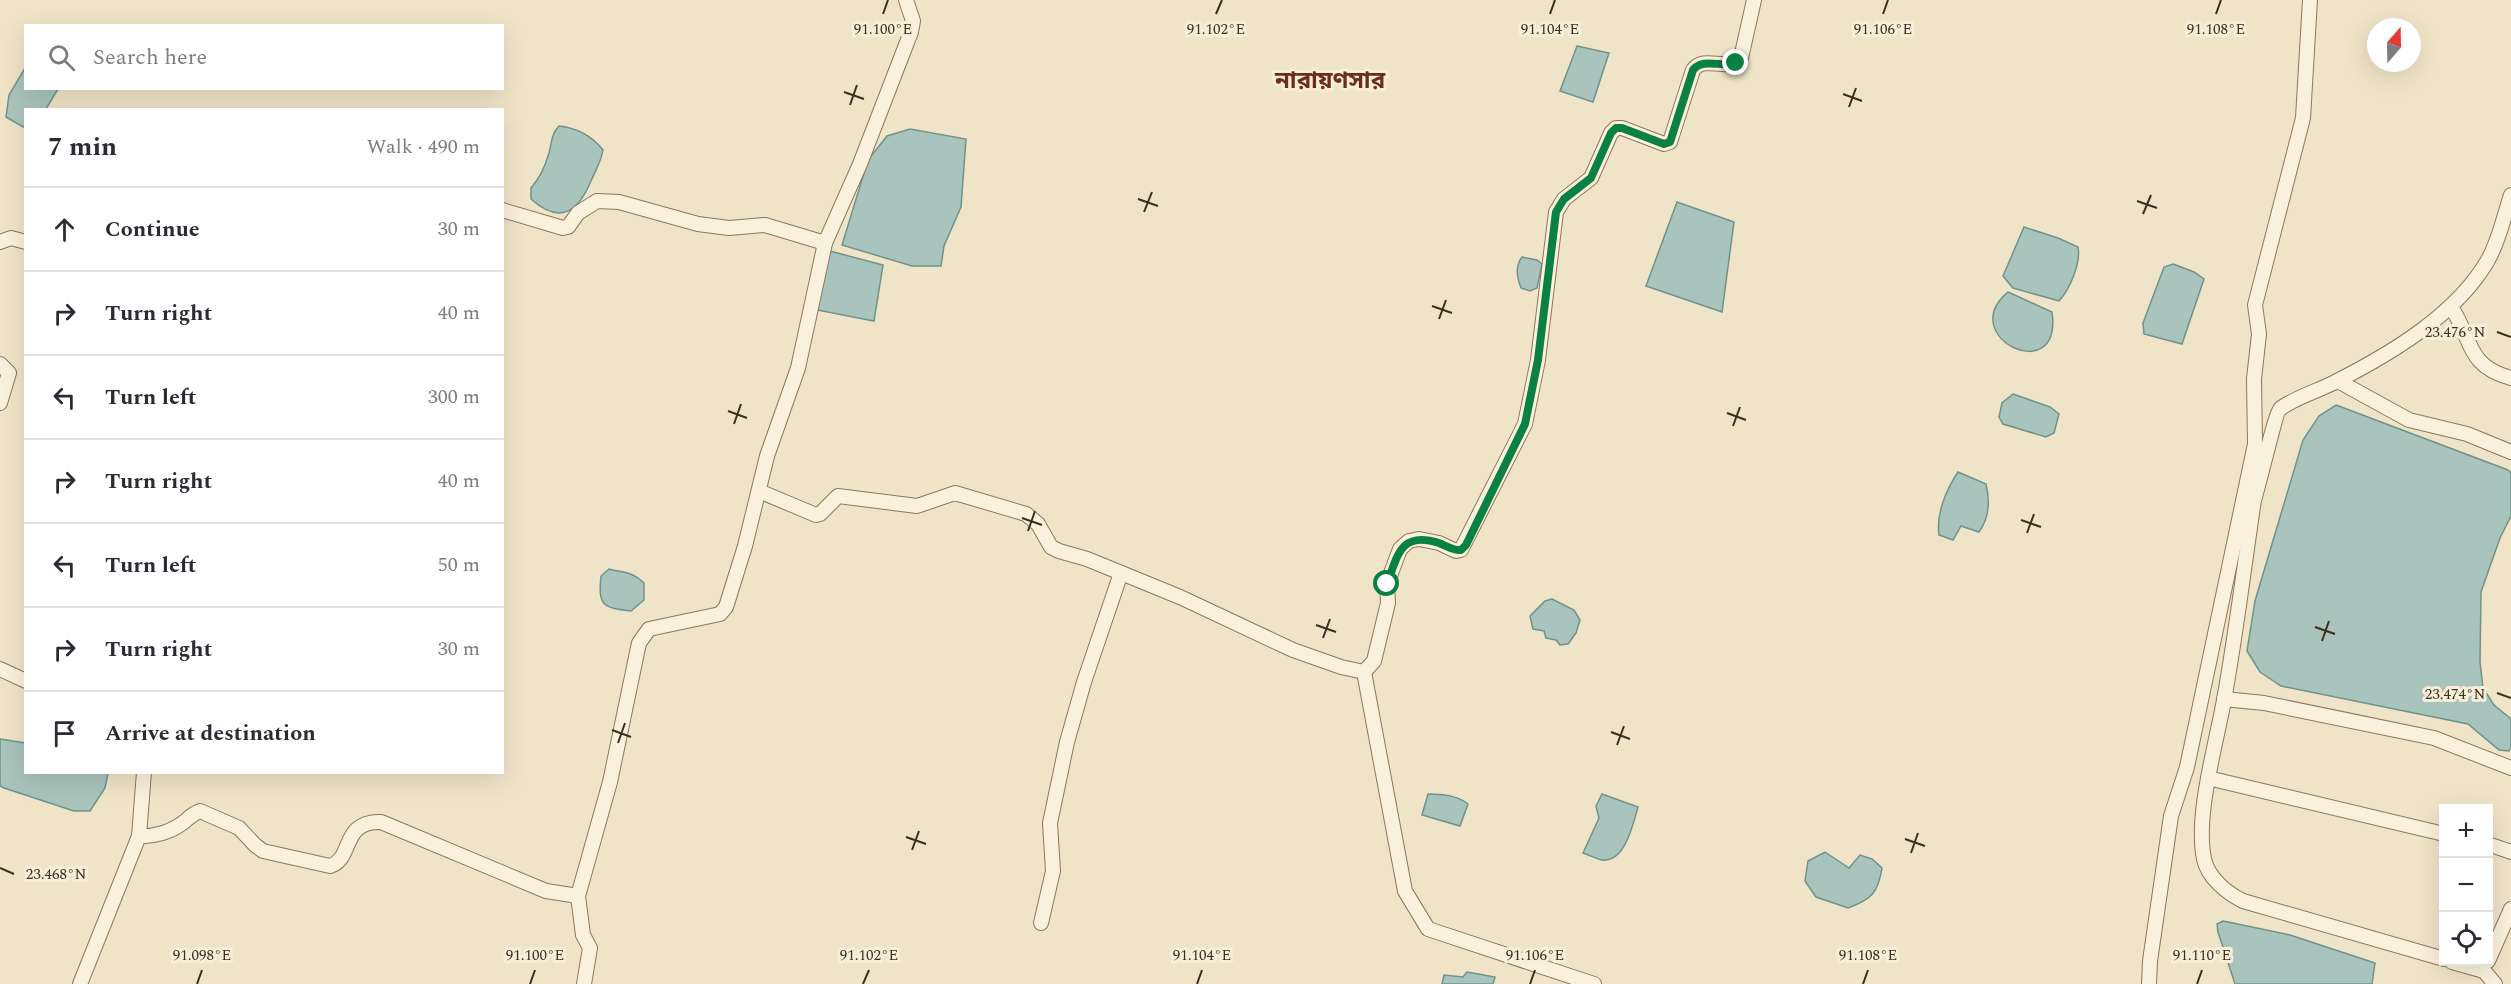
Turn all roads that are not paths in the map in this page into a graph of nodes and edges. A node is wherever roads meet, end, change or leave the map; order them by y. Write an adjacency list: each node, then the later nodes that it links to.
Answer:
1 (906, 0): 8 (street)
2 (1754, 0): 18 (street)
3 (2310, 0): 37 (street)
4 (2511, 195): 9 (street)
5 (504, 211): 8 (street)
6 (24, 241): 7 (street)
7 (0, 242)
8 (825, 243): 15 (street)
9 (2451, 307): 11 (street); 12 (street)
10 (0, 364): 13 (street)
11 (2511, 378)
12 (2338, 381): 14 (street); 20 (street)
13 (0, 404)
14 (2511, 452)
15 (759, 491): 16 (street); 28 (street)
16 (1121, 573): 18 (street); 30 (street)
17 (0, 669): 19 (street)
18 (1364, 672): 36 (street)
19 (24, 680)
20 (2224, 699): 21 (street); 23 (street)
21 (2511, 768)
22 (144, 774): 25 (street)
23 (2208, 778): 24 (street); 32 (street)
24 (2439, 833)
25 (139, 836): 28 (street); 34 (street)
26 (2493, 846): 27 (street)
27 (2511, 852)
28 (578, 896): 35 (street)
29 (2511, 909): 31 (street)
30 (1041, 923)
31 (2493, 950)
32 (2439, 958)
33 (2488, 966): 38 (street)
34 (80, 984)
35 (584, 984)
36 (1594, 984)
37 (2149, 984)
38 (2495, 984)

